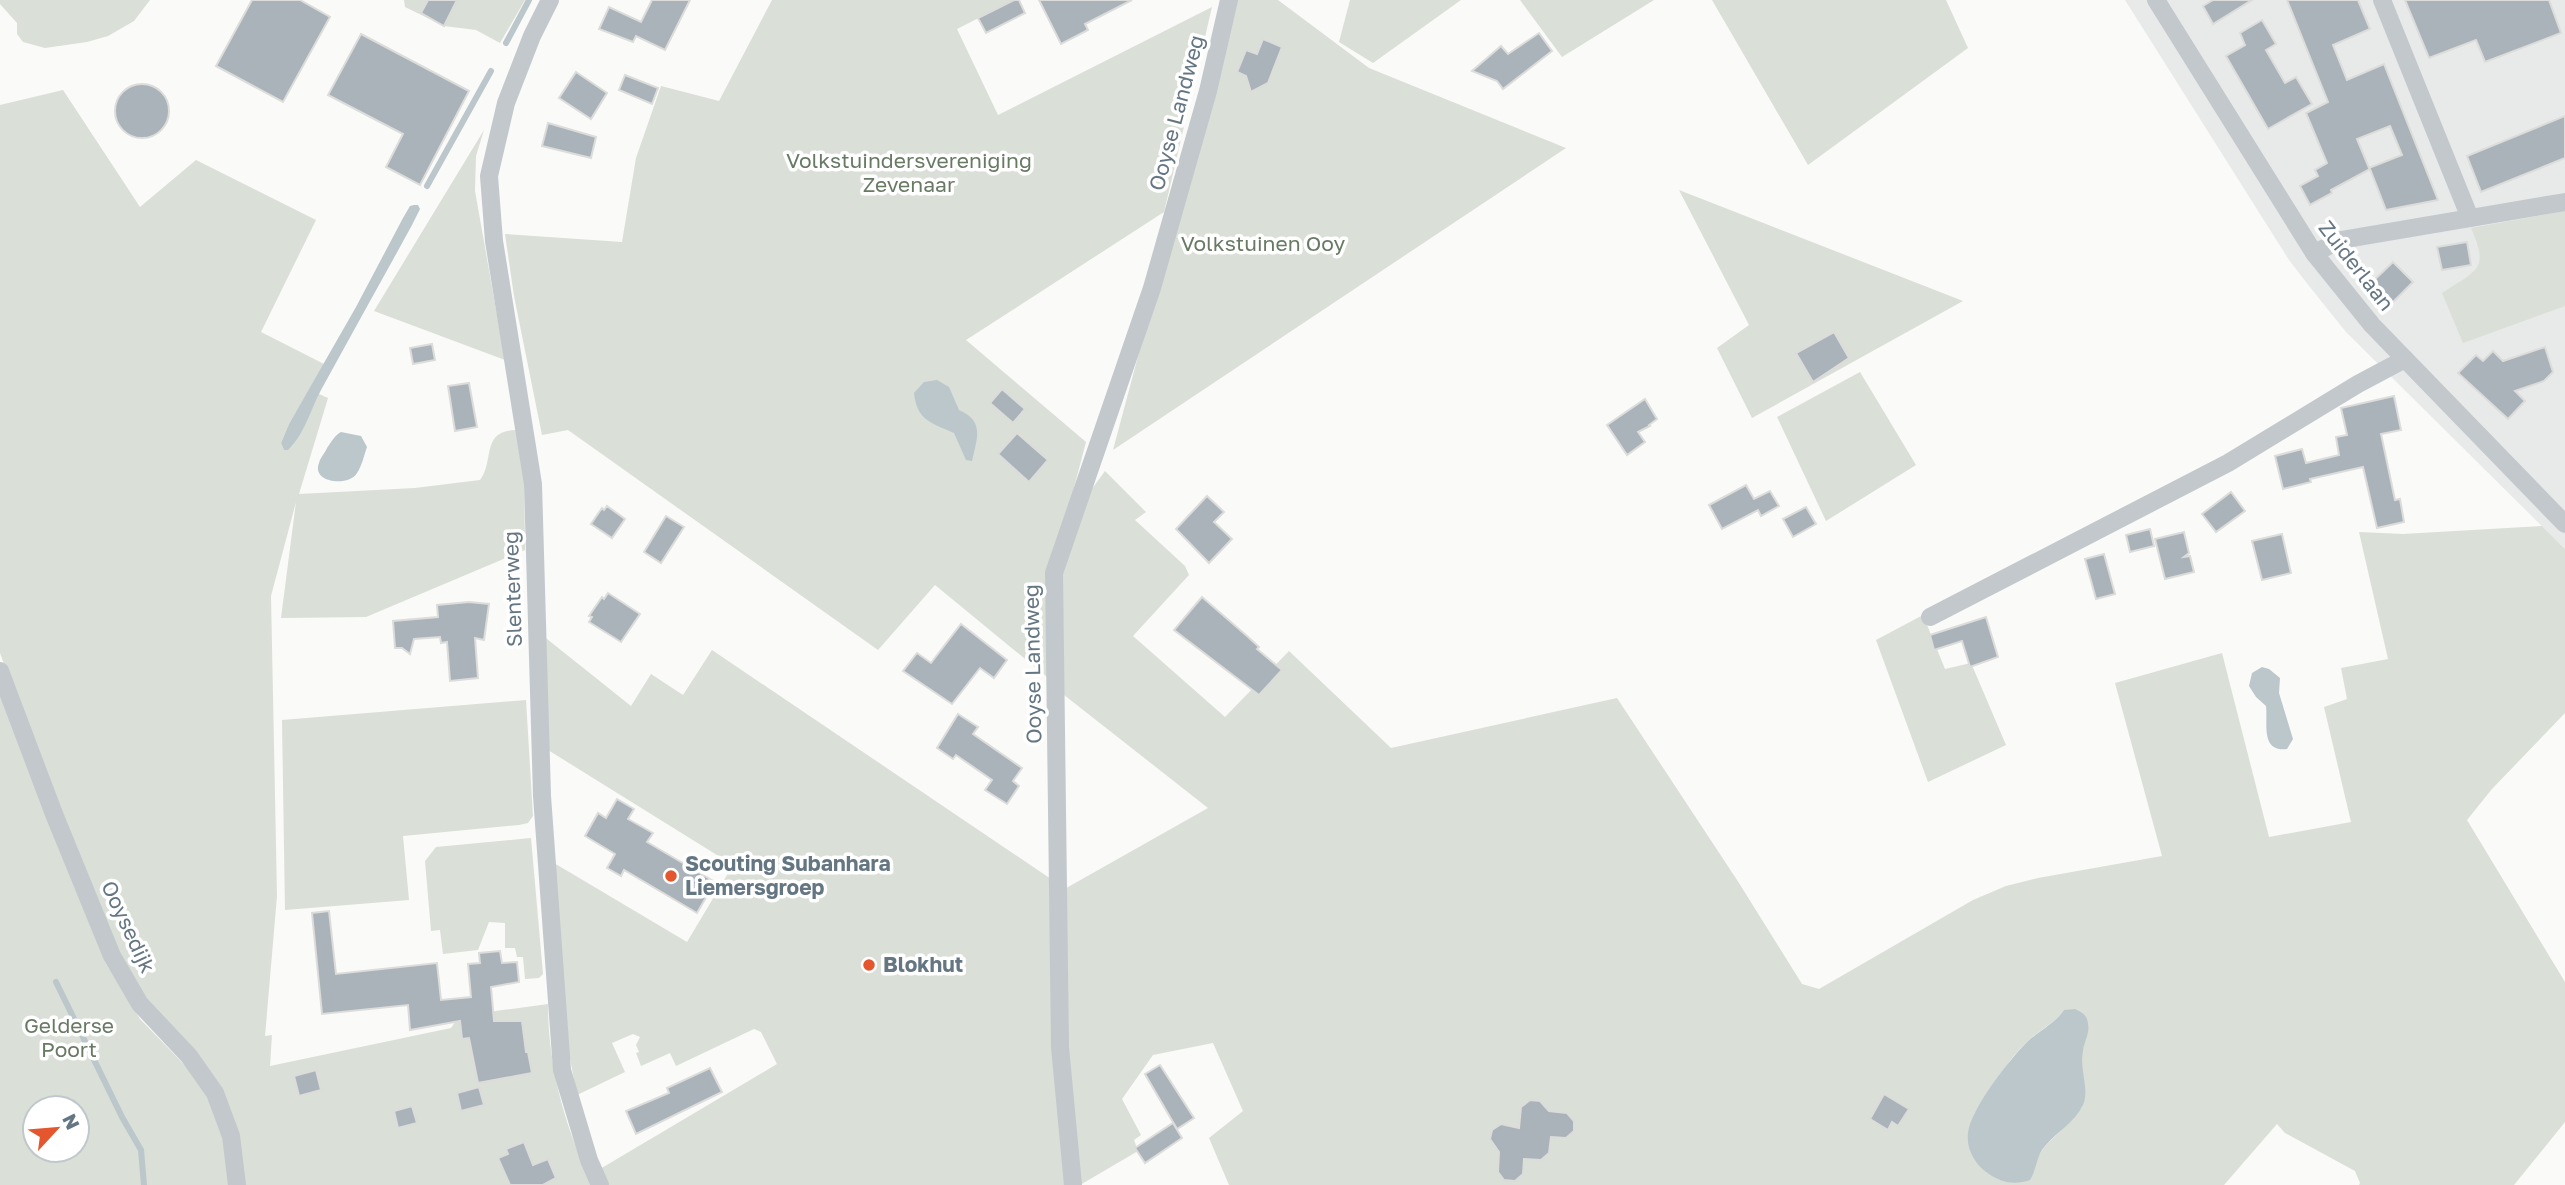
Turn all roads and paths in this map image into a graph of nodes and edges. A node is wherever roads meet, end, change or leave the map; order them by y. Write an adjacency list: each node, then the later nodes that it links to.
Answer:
1 (550, 0): 13 (street, Slenterweg)
2 (1229, 0): 14 (street, Ooyse Landweg)
3 (2156, 0): 7 (street, Zuiderlaan)
4 (2382, 0): 6 (street)
5 (2565, 202): 6 (street)
6 (2470, 218): 7 (street)
7 (2314, 253): 8 (street, Zuiderlaan)
8 (2405, 359): 9 (street, Zuiderlaan); 10 (street)
9 (2565, 524)
10 (1930, 617)
11 (0, 671): 12 (street, Ooysedijk)
12 (237, 1185)
13 (600, 1185)
14 (1073, 1185)

